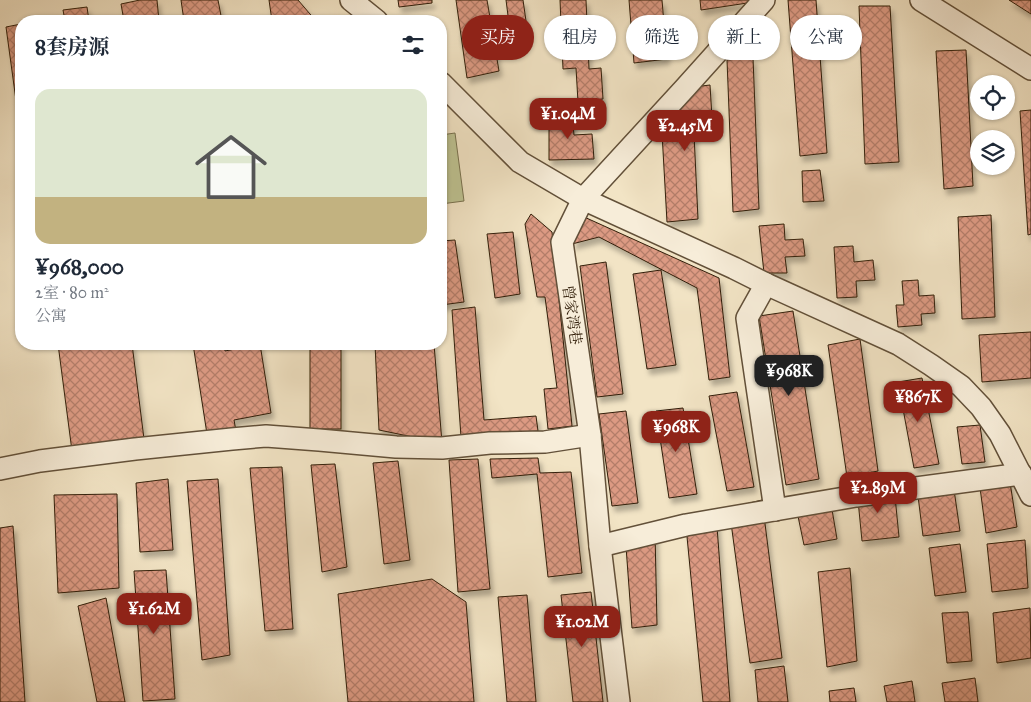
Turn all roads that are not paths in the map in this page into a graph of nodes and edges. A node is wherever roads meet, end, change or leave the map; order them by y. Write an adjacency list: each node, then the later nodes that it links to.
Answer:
1 (351, 0): 5 (street)
2 (764, 0): 8 (street, 曾家湾巷)
3 (921, 0): 4 (street)
4 (945, 8): 6 (street)
5 (370, 15)
6 (1031, 69)
7 (447, 89): 8 (street)
8 (583, 199): 9 (street); 10 (street, 曾家湾巷)
9 (766, 284): 12 (street); 14 (street)
10 (590, 435): 11 (street); 15 (street, 曾家湾巷)
11 (0, 469)
12 (1021, 474): 13 (street); 14 (street)
13 (1031, 495)
14 (775, 510): 15 (street)
15 (600, 546): 16 (street, 曾家湾巷)
16 (619, 702)

